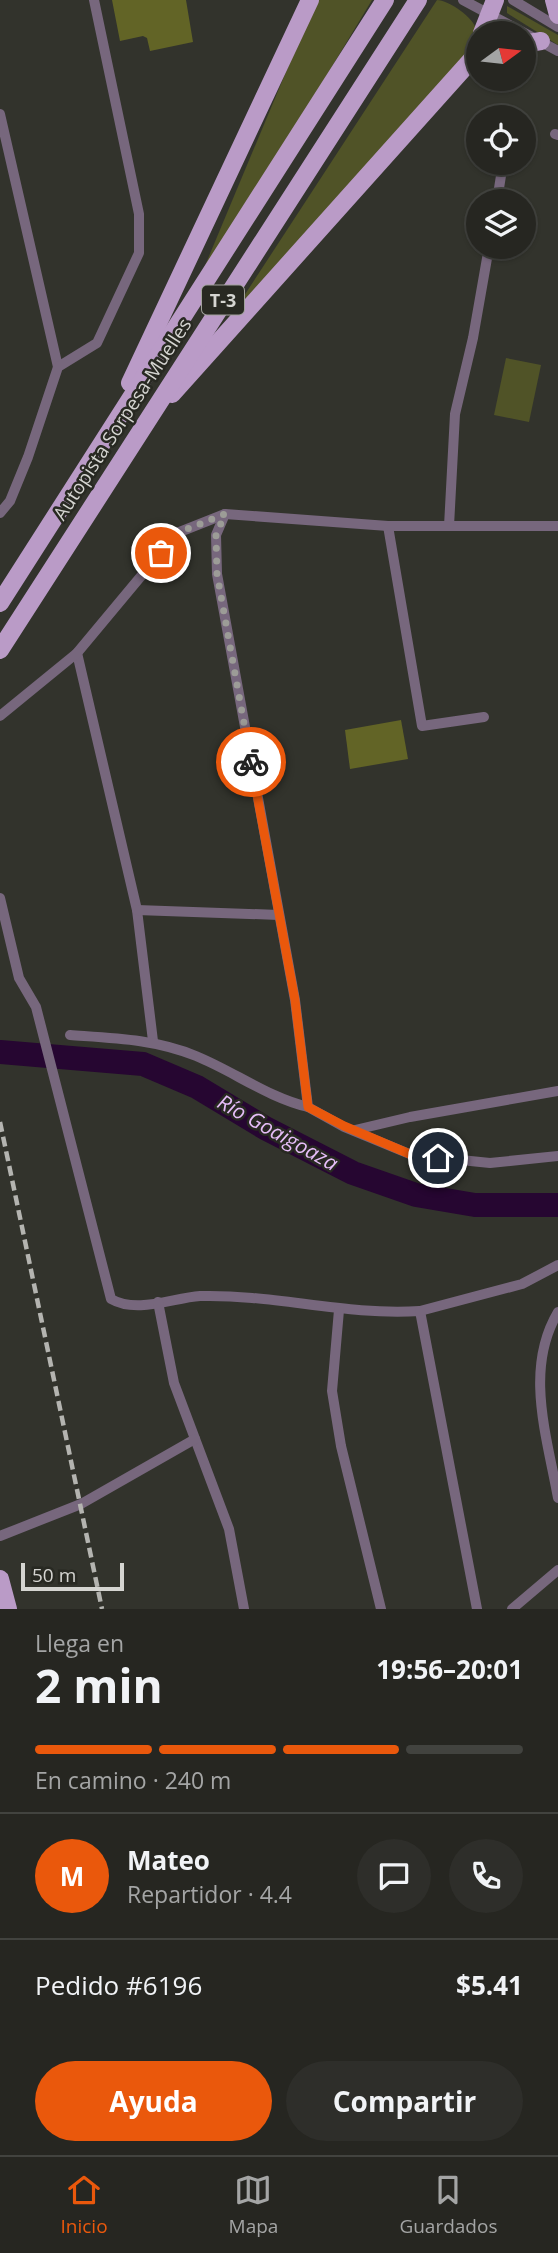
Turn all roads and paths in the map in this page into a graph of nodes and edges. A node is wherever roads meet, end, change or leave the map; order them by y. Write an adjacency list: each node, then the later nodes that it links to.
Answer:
1 (94, 0): 17 (street)
2 (385, 0): 19 (main road, Autopista Sorpesa-Muelles / T-3)
3 (418, 0): 18 (main road, Autopista Sorpesa-Muelles / T-3)
4 (463, 0): 8 (street)
5 (513, 0): 11 (street)
6 (554, 0): 9 (main road)
7 (309, 2): 19 (main road)
8 (492, 7): 10 (street)
9 (558, 15)
10 (508, 21)
11 (558, 27)
12 (536, 44): 13 (street)
13 (558, 51)
14 (466, 64): 18 (main road)
15 (0, 114): 17 (street)
16 (487, 259): 23 (street)
17 (58, 367): 20 (street)
18 (134, 437): 26 (main road, Autopista Sorpesa-Muelles / T-3)
19 (92, 462): 25 (main road, Autopista Sorpesa-Muelles / T-3)
20 (0, 513)
21 (225, 514): 22 (street); 27 (street); 32 (street)
22 (388, 526): 23 (street); 29 (street)
23 (449, 526): 24 (street)
24 (558, 526)
25 (4, 596)
26 (0, 650)
27 (77, 653): 28 (street); 31 (street)
28 (0, 716)
29 (484, 717)
30 (0, 898): 40 (street)
31 (137, 910): 32 (street); 34 (street)
32 (279, 915): 36 (street)
33 (70, 1035): 34 (street)
34 (153, 1041): 36 (street)
35 (558, 1091): 37 (street)
36 (308, 1107): 37 (street)
37 (355, 1130): 38 (street)
38 (558, 1156)
39 (558, 1265): 42 (street)
40 (158, 1302): 41 (street); 44 (street)
41 (339, 1310): 42 (street); 51 (street)
42 (419, 1311): 52 (street)
43 (558, 1312): 45 (street)
44 (195, 1439): 46 (street); 50 (street)
45 (558, 1497)
46 (0, 1536)
47 (558, 1570): 53 (street)
48 (0, 1579): 49 (main road)
49 (8, 1609)
50 (244, 1609)
51 (381, 1609)
52 (477, 1609)
53 (512, 1609)

